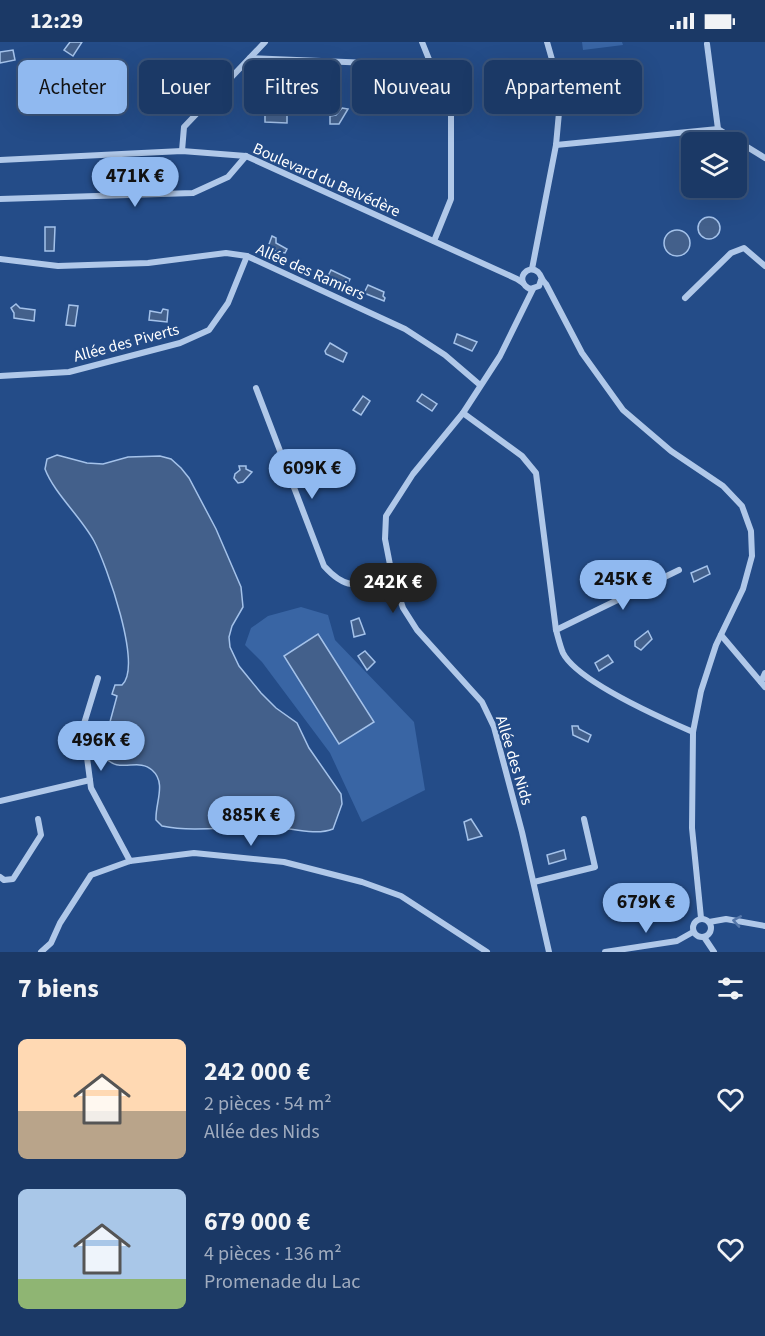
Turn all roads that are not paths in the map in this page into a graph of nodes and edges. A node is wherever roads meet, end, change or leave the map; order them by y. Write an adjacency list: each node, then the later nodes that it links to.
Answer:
1 (265, 42): 5 (street)
2 (422, 42): 14 (street)
3 (547, 42): 8 (street)
4 (707, 44): 7 (street)
5 (250, 58): 6 (street); 9 (street)
6 (352, 62)
7 (718, 129): 8 (street); 11 (street)
8 (556, 145): 18 (street)
9 (182, 151): 10 (street, Boulevard du Belvédère); 12 (street, Boulevard du Belvédère)
10 (246, 156): 13 (street); 14 (street, Boulevard du Belvédère)
11 (765, 158)
12 (0, 160)
13 (0, 199)
14 (434, 241): 20 (street, Boulevard du Belvédère)
15 (247, 256): 16 (street, Allée des Ramiers); 23 (street, Allée des Piverts); 24 (street, Allée des Ramiers)
16 (0, 259)
17 (765, 266): 22 (street)
18 (532, 270): 19 (street); 20 (street)
19 (541, 280): 21 (street); 30 (street)
20 (523, 283): 21 (street)
21 (533, 289): 24 (street, Allée des Nids)
22 (685, 298)
23 (0, 376)
24 (480, 385): 26 (street, Allée des Nids)
25 (256, 388): 28 (street)
26 (463, 413): 28 (street, Allée des Nids); 29 (street)
27 (679, 570): 29 (street)
28 (392, 575): 41 (street, Allée des Nids)
29 (556, 630): 34 (street)
30 (721, 635): 33 (street); 34 (street)
31 (765, 673): 33 (street)
32 (98, 678): 35 (street)
33 (763, 684)
34 (693, 732): 42 (street)
35 (90, 780): 36 (street); 39 (street)
36 (0, 801)
37 (38, 819): 40 (street)
38 (584, 819): 41 (street)
39 (130, 861): 47 (street); 48 (street)
40 (0, 877)
41 (534, 882): 49 (street, Allée des Nids)
42 (701, 918): 43 (street); 45 (street)
43 (709, 922): 44 (street, one-way to 43); 46 (street)
44 (765, 926)
45 (693, 932): 46 (street); 50 (street)
46 (704, 937): 51 (street)
47 (41, 952)
48 (487, 952)
49 (549, 952)
50 (605, 952)
51 (714, 952)

